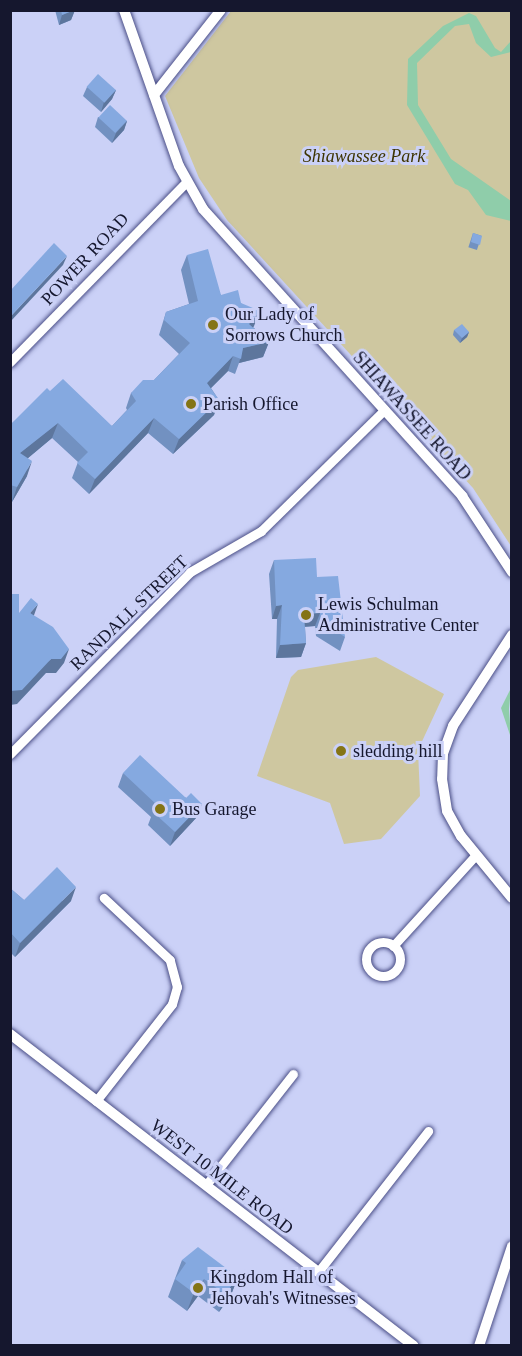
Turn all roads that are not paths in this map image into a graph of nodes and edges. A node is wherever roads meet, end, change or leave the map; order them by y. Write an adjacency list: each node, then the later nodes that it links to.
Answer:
1 (124, 10): 3 (street, SHIAWASSEE ROAD)
2 (221, 10): 3 (street)
3 (154, 95): 4 (street, SHIAWASSEE ROAD)
4 (186, 182): 5 (street, POWER ROAD); 6 (street, SHIAWASSEE ROAD)
5 (10, 362)
6 (384, 410): 7 (street, SHIAWASSEE ROAD); 9 (street, RANDALL STREET)
7 (512, 572)
8 (512, 635): 10 (street)
9 (10, 754)
10 (476, 856): 12 (street); 13 (street)
11 (104, 898): 16 (street)
12 (512, 898)
13 (393, 946)
14 (10, 1034): 16 (street, WEST 10 MILE ROAD)
15 (293, 1074): 18 (street)
16 (96, 1101): 18 (street, WEST 10 MILE ROAD)
17 (428, 1131): 20 (street)
18 (206, 1185): 20 (street, WEST 10 MILE ROAD)
19 (512, 1246): 22 (street)
20 (318, 1272): 21 (street, WEST 10 MILE ROAD)
21 (414, 1346)
22 (479, 1346)

